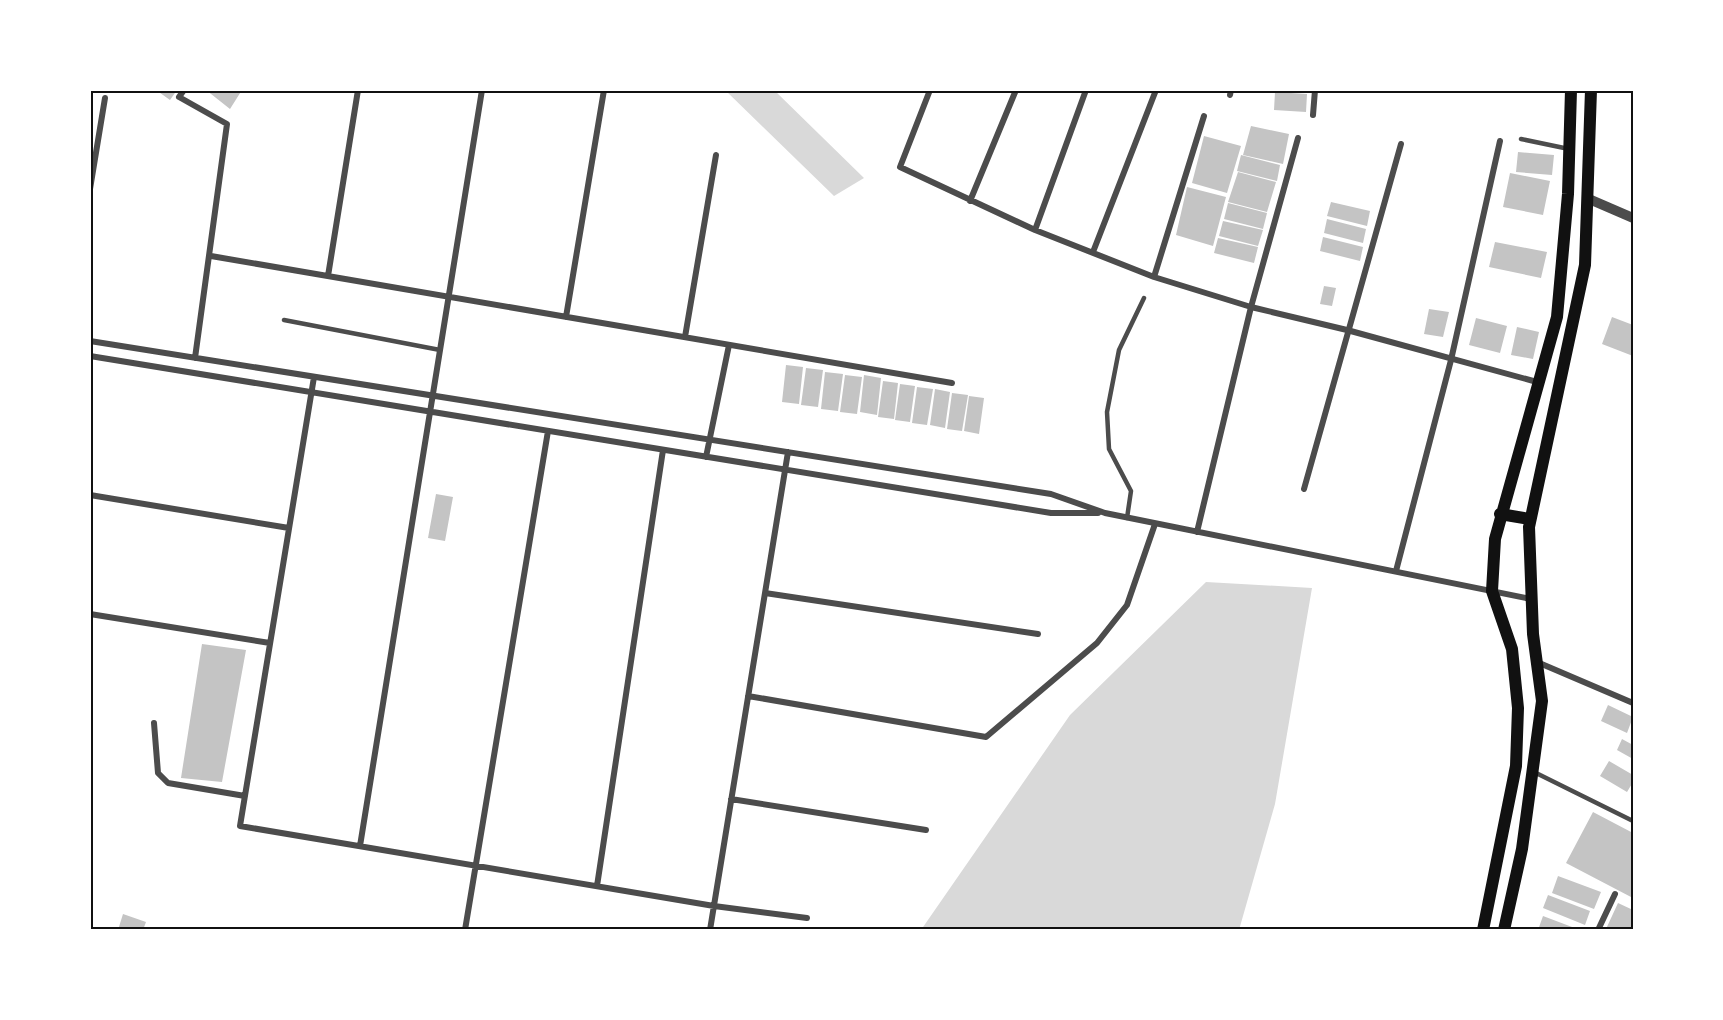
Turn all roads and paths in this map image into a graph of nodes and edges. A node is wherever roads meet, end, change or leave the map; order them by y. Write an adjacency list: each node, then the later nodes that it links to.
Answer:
1 (184, 90): 27 (street)
2 (358, 90): 28 (street)
3 (482, 90): 30 (street)
4 (604, 90): 33 (street)
5 (930, 90): 23 (street)
6 (1017, 90): 23 (street)
7 (1086, 90): 25 (street)
8 (1156, 90): 26 (street)
9 (1315, 90): 13 (street)
10 (1571, 90): 19 (main road)
11 (1591, 90): 22 (main road)
12 (106, 95): 21 (street)
13 (1313, 115)
14 (1204, 116): 29 (street)
15 (1298, 138): 32 (street)
16 (1521, 139): 19 (lane)
17 (1500, 141): 42 (street)
18 (1401, 144): 35 (street)
19 (1569, 149): 44 (main road)
20 (716, 155): 36 (street)
21 (90, 189)
22 (1589, 199): 24 (street); 60 (main road)
23 (970, 201): 25 (street)
24 (1633, 218)
25 (1035, 230): 26 (street)
26 (1093, 252): 29 (street)
27 (211, 256): 28 (street); 41 (street)
28 (328, 276): 30 (street)
29 (1154, 278): 32 (street)
30 (449, 297): 33 (street); 39 (street)
31 (1144, 298): 59 (lane)
32 (1251, 307): 35 (street); 63 (street)
33 (566, 317): 36 (street)
34 (284, 320): 39 (lane)
35 (1347, 330): 42 (street); 55 (street)
36 (685, 337): 38 (street)
37 (90, 341): 41 (street)
38 (729, 345): 45 (street); 50 (street)
39 (440, 350): 47 (street)
40 (90, 356): 46 (street)
41 (195, 358): 43 (street)
42 (1451, 360): 44 (street); 64 (street)
43 (314, 377): 46 (street); 47 (street)
44 (1538, 382): 58 (main road)
45 (952, 383)
46 (312, 393): 48 (street); 62 (street)
47 (433, 396): 48 (street); 50 (street)
48 (430, 412): 49 (street); 80 (street)
49 (548, 431): 51 (street); 81 (street)
50 (710, 440): 52 (street); 53 (street)
51 (663, 450): 53 (street); 82 (street)
52 (788, 452): 54 (street); 57 (street)
53 (706, 457): 54 (street)
54 (785, 470): 57 (street); 66 (street)
55 (1304, 489)
56 (90, 495): 62 (street)
57 (1105, 513): 59 (street)
58 (1500, 514): 60 (main road); 65 (main road)
59 (1127, 518): 61 (street)
60 (1530, 519): 67 (main road)
61 (1155, 524): 63 (street); 72 (street)
62 (289, 528): 70 (street)
63 (1197, 532): 64 (street)
64 (1396, 571): 65 (street)
65 (1492, 591): 67 (street); 89 (main road)
66 (765, 593): 69 (street); 72 (street)
67 (1531, 599): 71 (main road)
68 (90, 614): 70 (street)
69 (1038, 634)
70 (270, 643): 76 (street)
71 (1536, 662): 73 (street); 75 (main road)
72 (748, 696): 77 (street)
73 (1633, 703)
74 (154, 723): 76 (street)
75 (1532, 771): 78 (lane); 86 (main road)
76 (245, 796): 80 (street)
77 (731, 799): 79 (street); 84 (street)
78 (1633, 821)
79 (926, 830)
80 (360, 846): 81 (street)
81 (476, 866): 82 (street); 87 (street)
82 (597, 886): 84 (street)
83 (1615, 894): 90 (street)
84 (714, 906): 85 (street); 88 (street)
85 (807, 918)
86 (1506, 929)
87 (465, 930)
88 (710, 930)
89 (1482, 930)
90 (1598, 930)

